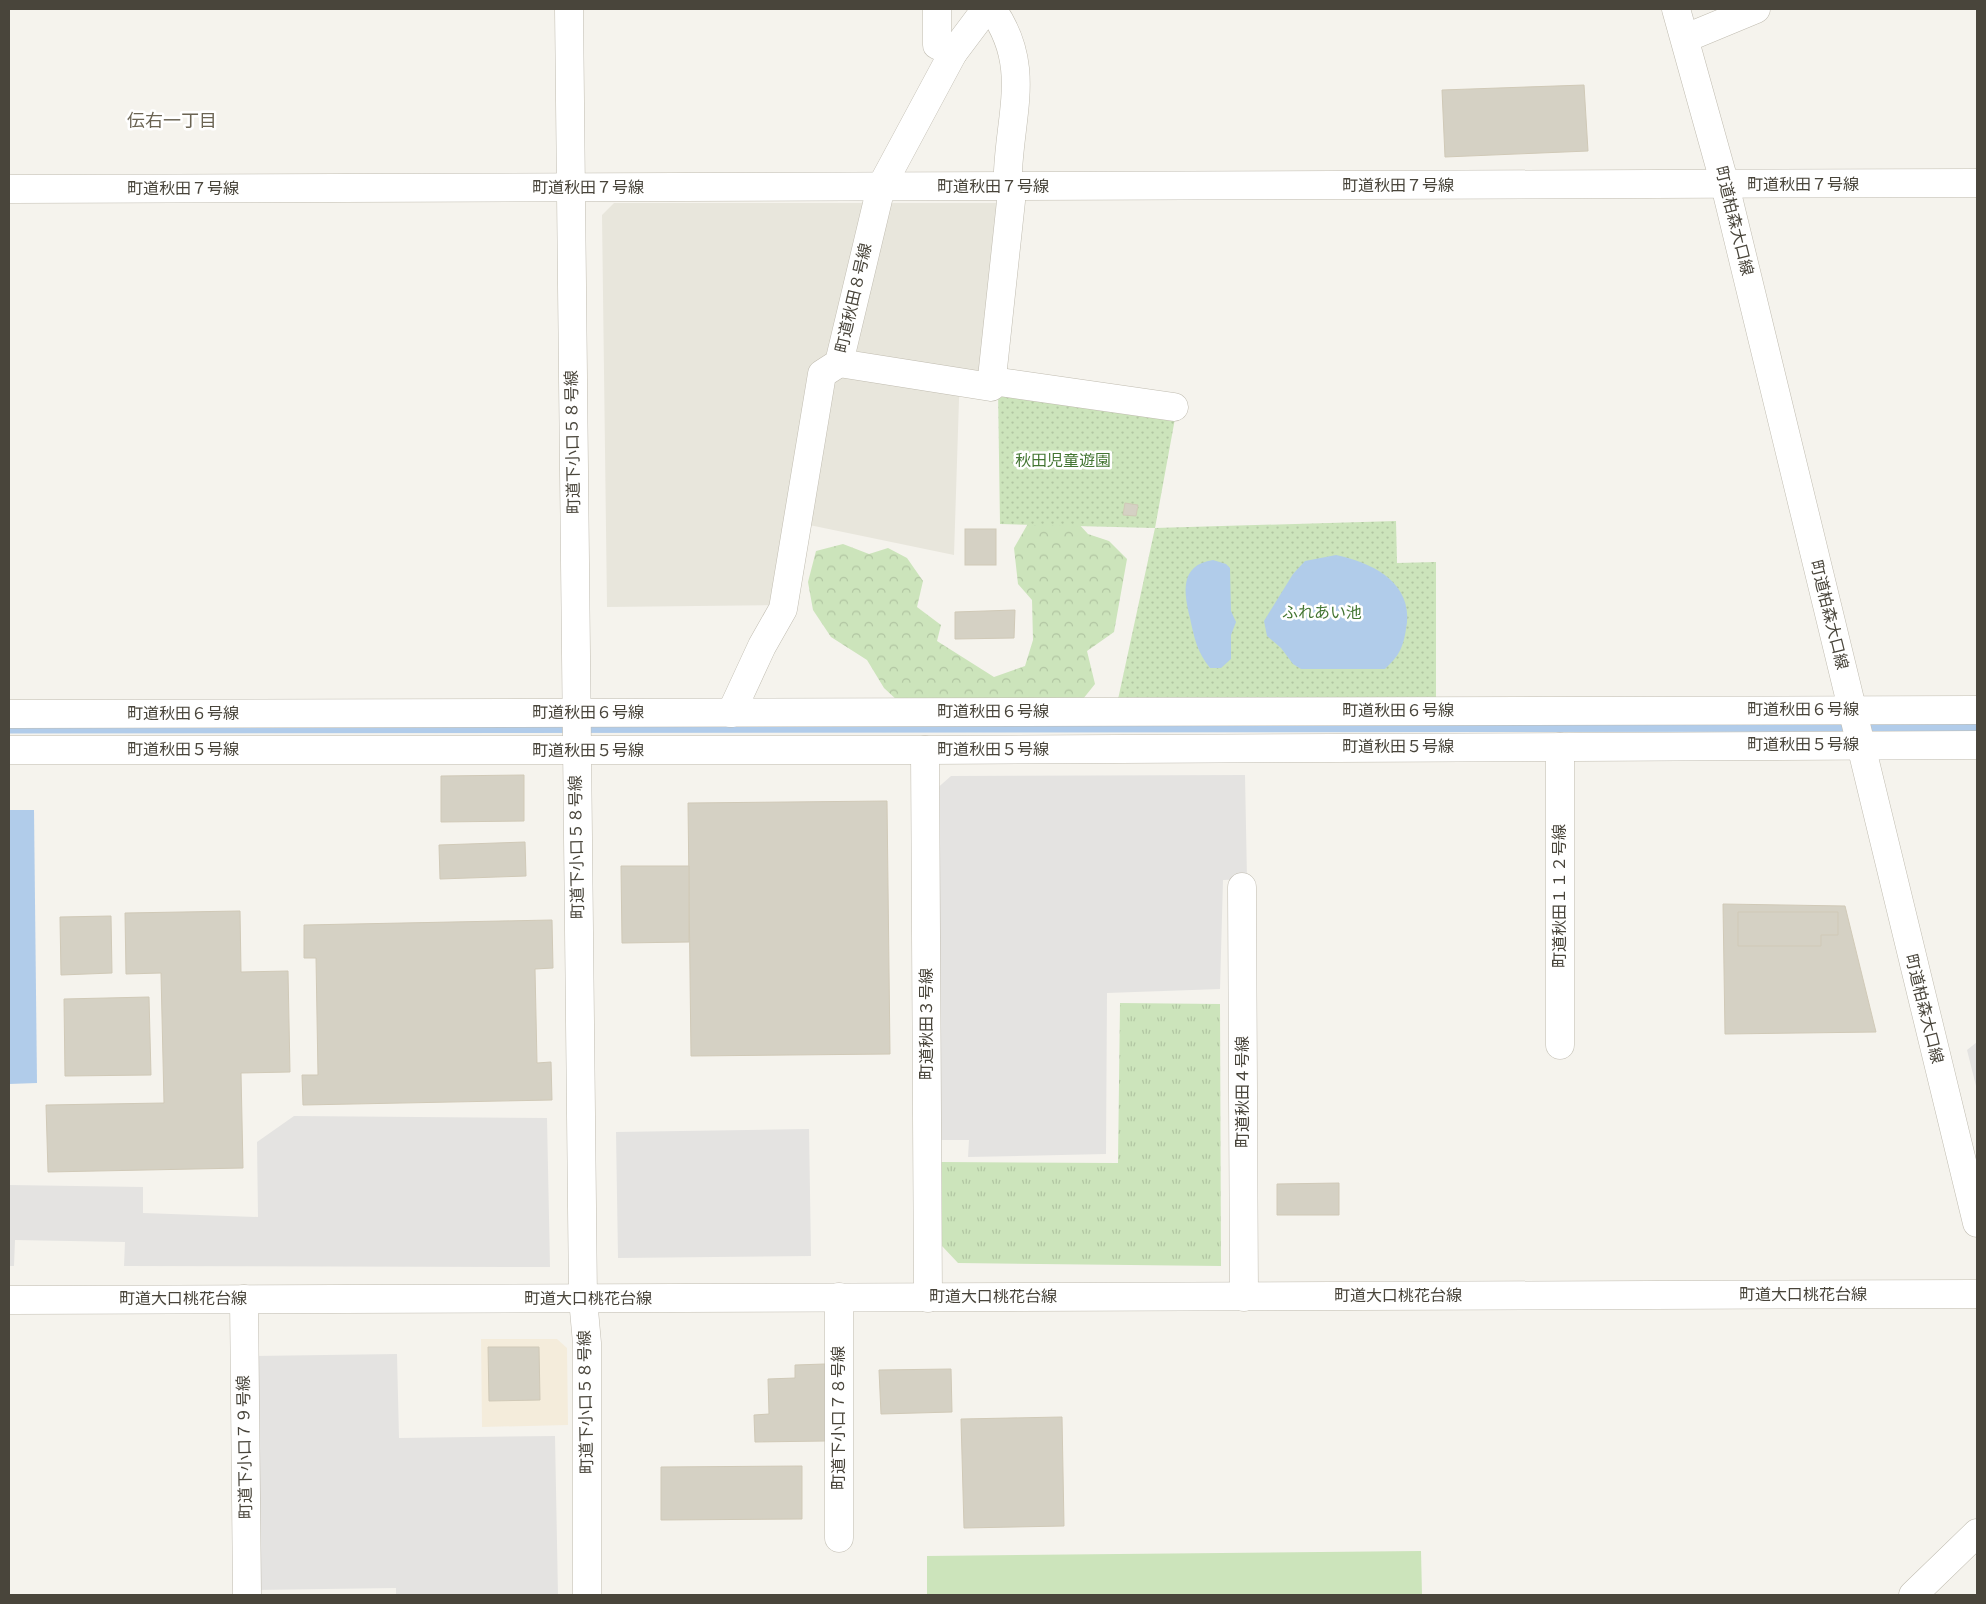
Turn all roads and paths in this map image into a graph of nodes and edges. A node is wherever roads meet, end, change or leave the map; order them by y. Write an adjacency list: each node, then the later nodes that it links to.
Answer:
1 (569, 9): 13 (street, 町道下小口５８号線)
2 (937, 9): 8 (street)
3 (986, 9): 8 (street, 町道秋田８号線)
4 (992, 9): 11 (street)
5 (1676, 9): 7 (street, 町道柏森大口線)
6 (1756, 9): 7 (street)
7 (1686, 38): 10 (street, 町道柏森大口線)
8 (952, 53): 12 (street, 町道秋田８号線)
9 (1977, 183): 10 (street, 町道秋田７号線)
10 (1725, 185): 11 (street, 町道秋田７号線); 18 (street, 町道柏森大口線)
11 (1010, 186): 12 (street, 町道秋田７号線); 16 (street)
12 (881, 187): 13 (street, 町道秋田７号線); 15 (street, 町道秋田８号線)
13 (570, 188): 14 (street, 町道秋田７号線); 20 (street, 町道下小口５８号線)
14 (9, 189)
15 (839, 363): 16 (street); 21 (street, 町道秋田８号線)
16 (992, 384): 17 (street)
17 (1174, 407)
18 (1852, 710): 19 (street, 町道秋田６号線); 21 (street, 町道秋田６号線); 24 (street, 町道柏森大口線)
19 (1977, 710)
20 (576, 713): 21 (street, 町道秋田６号線); 22 (street, 町道秋田６号線); 28 (street, 町道下小口５８号線)
21 (731, 713)
22 (9, 714)
23 (1977, 744): 24 (street, 町道秋田５号線)
24 (1860, 745): 25 (street, 町道秋田５号線); 31 (street, 町道柏森大口線)
25 (1560, 746): 27 (street, 町道秋田５号線); 30 (street, 町道秋田１１２号線)
26 (9, 750): 28 (street, 町道秋田５号線)
27 (925, 750): 28 (street, 町道秋田５号線); 36 (street, 町道秋田３号線)
28 (576, 751): 38 (street, 町道下小口５８号線)
29 (1242, 887): 35 (street, 町道秋田４号線)
30 (1560, 1045)
31 (1970, 1164): 32 (street, 町道柏森大口線)
32 (1977, 1223)
33 (1977, 1294): 35 (street, 町道大口桃花台線)
34 (839, 1297): 36 (street, 町道大口桃花台線); 38 (street, 町道大口桃花台線); 41 (street, 町道下小口７８号線)
35 (1244, 1297): 36 (street, 町道大口桃花台線)
36 (928, 1298)
37 (244, 1299): 38 (street, 町道大口桃花台線); 39 (street, 町道大口桃花台線); 42 (street, 町道下小口７９号線)
38 (583, 1299): 43 (street, 町道下小口５８号線)
39 (9, 1300)
40 (1977, 1533): 44 (street)
41 (839, 1538)
42 (247, 1595)
43 (587, 1595)
44 (1913, 1595)

